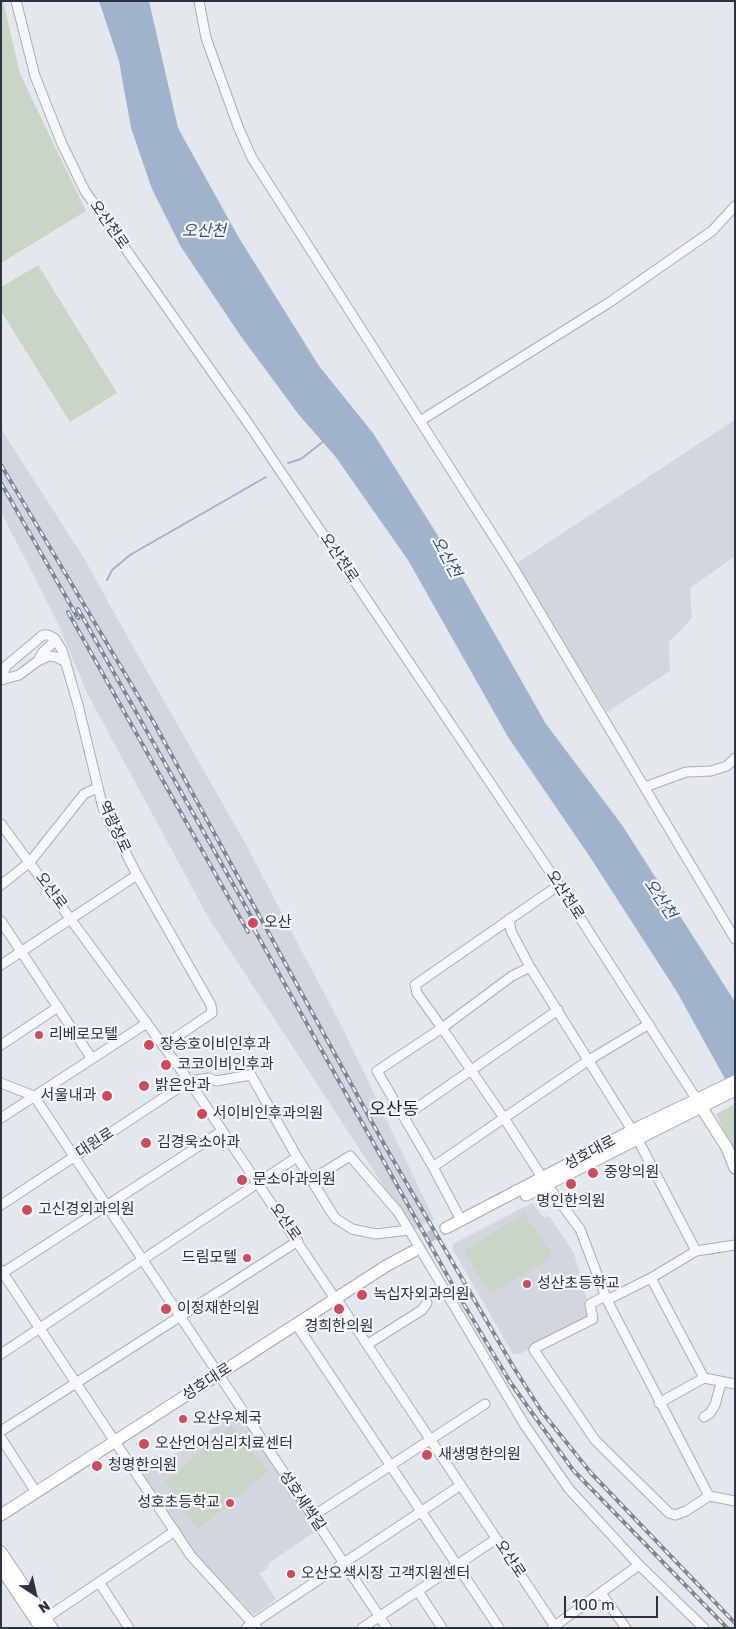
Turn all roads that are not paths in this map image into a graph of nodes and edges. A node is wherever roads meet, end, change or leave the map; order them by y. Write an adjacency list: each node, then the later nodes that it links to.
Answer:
1 (16, 1): 16 (street, 오산천로)
2 (199, 1): 4 (street)
3 (732, 210): 4 (street)
4 (420, 421): 10 (street)
5 (56, 640): 6 (street); 7 (street, 역광장로); 8 (street)
6 (38, 660): 7 (street); 8 (street)
7 (66, 662): 11 (street, 역광장로)
8 (2, 679)
9 (735, 758): 10 (street)
10 (645, 787): 20 (street)
11 (97, 788): 13 (street); 14 (street, 역광장로)
12 (1, 824): 13 (street, 오산로)
13 (30, 862): 15 (street); 18 (street, 오산로)
14 (137, 875): 18 (street); 30 (street, 역광장로)
15 (1, 885)
16 (559, 885): 17 (street); 27 (street, 오산천로)
17 (509, 919): 23 (street); 28 (street)
18 (72, 920): 21 (street); 26 (street, 오산로)
19 (1, 921): 21 (street)
20 (735, 939)
21 (22, 953): 22 (street); 24 (street)
22 (1, 965)
23 (530, 967): 25 (street); 28 (street)
24 (58, 1007): 29 (street); 31 (street)
25 (558, 1010): 32 (street); 33 (street)
26 (147, 1024): 30 (street, 오산로); 31 (street)
27 (649, 1024): 32 (street); 39 (street, 오산천로)
28 (442, 1028): 33 (street); 40 (street)
29 (1, 1045)
30 (163, 1046): 34 (street, 오산로)
31 (92, 1059): 38 (street)
32 (590, 1060): 42 (street); 44 (street)
33 (471, 1070): 40 (street); 42 (street)
34 (189, 1081): 43 (street, 오산로); 45 (street, 대원로); 46 (street)
35 (735, 1081): 39 (main road, 성호대로)
36 (1, 1083): 38 (street)
37 (735, 1090): 39 (main road, 성호대로)
38 (34, 1096): 41 (street); 45 (street, 성호새싹길)
39 (702, 1102): 44 (main road, 성호대로); 48 (main road, 오산천로)
40 (405, 1116): 47 (street)
41 (1, 1118)
42 (504, 1118): 47 (street); 50 (street)
43 (222, 1131): 51 (street, 오산로); 52 (street)
44 (635, 1134): 50 (main road, 성호대로); 59 (street)
45 (75, 1156): 52 (street, 성호새싹길); 53 (street, 대원로)
46 (297, 1158): 49 (street); 51 (street)
47 (433, 1167): 54 (street)
48 (735, 1168)
49 (311, 1180): 55 (street); 55 (street)
50 (544, 1181): 54 (main road, 성호대로); 54 (main road, 성호대로); 64 (street)
51 (258, 1184): 56 (street, 오산로); 60 (street)
52 (107, 1204): 60 (street, 성호새싹길); 61 (street)
53 (1, 1205)
54 (461, 1220)
55 (408, 1230): 97 (street)
56 (298, 1240): 63 (street, 오산로); 66 (street)
57 (735, 1245): 59 (street)
58 (413, 1248): 63 (main road, 성호대로)
59 (696, 1251): 62 (street)
60 (144, 1259): 66 (street, 성호새싹길); 68 (street)
61 (2, 1272): 68 (street)
62 (651, 1278): 64 (street); 72 (street)
63 (334, 1296): 67 (main road, 성호대로); 69 (street, 오산로); 71 (main road, 성호대로)
64 (606, 1298): 76 (street); 86 (street)
65 (427, 1303): 69 (street)
66 (182, 1316): 71 (street, 성호새싹길); 74 (street)
67 (296, 1324): 71 (main road, 성호대로); 83 (street)
68 (40, 1328): 70 (street); 74 (street)
69 (368, 1344): 82 (street, 오산로)
70 (1, 1354)
71 (217, 1371): 81 (main road, 성호대로); 91 (street, 성호새싹길)
72 (704, 1378): 73 (street); 76 (street)
73 (721, 1382): 75 (street); 78 (street)
74 (76, 1383): 79 (street); 81 (street)
75 (735, 1384)
76 (659, 1403): 86 (street)
77 (485, 1404): 82 (street)
78 (704, 1417)
79 (1, 1431)
80 (1, 1438): 85 (street)
81 (113, 1439): 85 (main road, 성호대로); 90 (main road, 성호대로); 92 (street)
82 (431, 1439): 83 (street); 84 (street, 오산로)
83 (390, 1466): 89 (street); 91 (street)
84 (461, 1485): 89 (street); 93 (street, 오산로)
85 (32, 1486): 88 (main road, 성호대로)
86 (709, 1496): 87 (street)
87 (735, 1501)
88 (1, 1506)
89 (420, 1512): 95 (street); 96 (street)
90 (1, 1515)
91 (313, 1516): 95 (street, 성호새싹길)
92 (175, 1531): 99 (street); 104 (street)
93 (496, 1539): 96 (street); 105 (street, 오산로)
94 (1, 1552): 103 (main road)
95 (344, 1563): 102 (street, 성호새싹길); 104 (street)
96 (456, 1565): 100 (street); 110 (street)
97 (639, 1565): 101 (street); 112 (street)
98 (1, 1568): 103 (main road)
99 (99, 1582): 103 (street); 106 (street)
100 (418, 1591): 102 (street); 109 (street)
101 (601, 1593): 105 (street); 111 (street)
102 (380, 1617): 107 (street); 108 (street, 성호새싹길)
103 (41, 1625)
104 (252, 1626)
105 (554, 1627)
106 (129, 1628)
107 (362, 1628)
108 (387, 1628)
109 (442, 1628)
110 (499, 1628)
111 (626, 1628)
112 (704, 1628)

